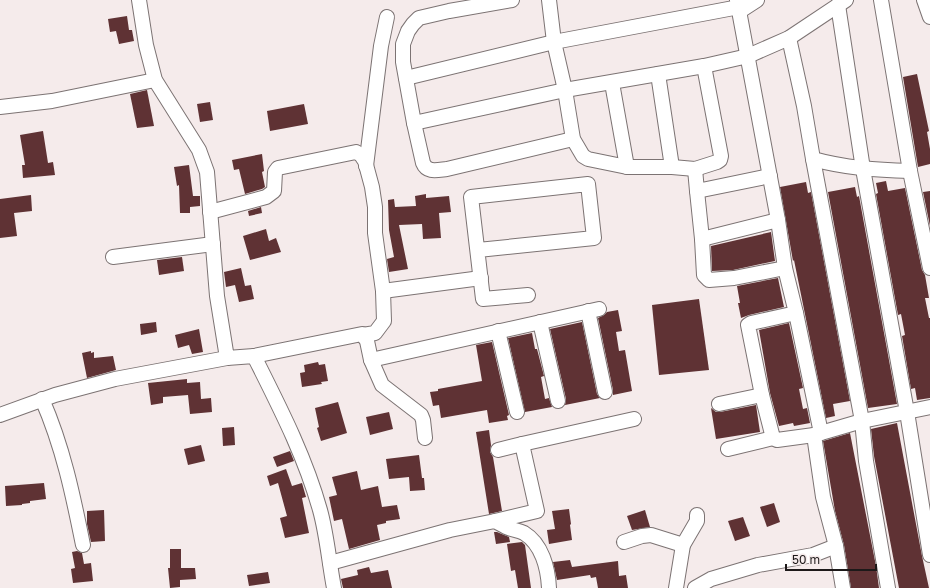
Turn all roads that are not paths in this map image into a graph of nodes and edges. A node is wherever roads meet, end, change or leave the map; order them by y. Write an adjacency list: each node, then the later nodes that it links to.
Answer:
1 (139, 0): 16 (street)
2 (550, 0): 11 (street)
3 (757, 0): 8 (street)
4 (882, 0): 28 (street)
5 (505, 1): 7 (street)
6 (842, 2): 10 (street); 27 (street)
7 (471, 4): 15 (street)
8 (739, 6): 11 (street); 12 (street)
9 (388, 17): 23 (street)
10 (789, 38): 12 (street); 22 (street)
11 (554, 42): 15 (street); 18 (street)
12 (748, 56): 13 (street); 29 (street)
13 (704, 66): 14 (street); 26 (street)
14 (658, 74): 17 (street); 25 (street)
15 (406, 78): 20 (street)
16 (155, 80): 19 (street); 31 (street)
17 (612, 83): 18 (street); 24 (street)
18 (565, 90): 20 (street); 21 (street)
19 (0, 107)
20 (414, 123): 21 (street)
21 (573, 139): 24 (street)
22 (813, 159): 27 (street); 59 (street)
23 (366, 166): 31 (street); 40 (street)
24 (627, 167): 25 (street)
25 (672, 167): 26 (street)
26 (695, 169): 30 (street)
27 (863, 169): 28 (street); 56 (street)
28 (910, 171): 38 (street)
29 (770, 176): 30 (street); 32 (street)
30 (697, 191): 33 (street)
31 (210, 212): 34 (street)
32 (778, 220): 33 (street); 37 (street)
33 (702, 239): 37 (street)
34 (213, 244): 36 (street); 47 (street)
35 (478, 250): 35 (street); 39 (street)
36 (112, 257)
37 (785, 268): 42 (street)
38 (930, 268)
39 (481, 278): 40 (street); 41 (street)
40 (383, 291): 45 (street)
41 (528, 295)
42 (796, 312): 50 (street); 60 (street)
43 (540, 322): 44 (street); 49 (street); 52 (street)
44 (498, 331): 48 (street); 55 (street)
45 (363, 335): 46 (street); 48 (street)
46 (254, 356): 47 (street); 73 (street)
47 (227, 358): 51 (street)
48 (371, 360): 61 (street)
49 (606, 392)
50 (762, 395): 53 (street); 62 (street)
51 (42, 400): 57 (street); 69 (street)
52 (558, 401)
53 (719, 404)
54 (930, 408): 56 (street)
55 (517, 412)
56 (907, 412): 59 (street); 72 (street)
57 (0, 415)
58 (634, 419): 63 (street)
59 (862, 421): 60 (street); 79 (street)
60 (818, 434): 62 (street); 71 (street)
61 (425, 438)
62 (773, 438): 64 (street)
63 (522, 444): 65 (street); 67 (street)
64 (728, 449)
65 (498, 450)
66 (697, 515): 70 (street)
67 (495, 521): 73 (street); 75 (street)
68 (624, 542): 70 (street)
69 (84, 545)
70 (683, 545): 76 (street)
71 (836, 546): 77 (street); 78 (street)
72 (930, 555)
73 (330, 563): 74 (street)
74 (334, 588)
75 (549, 588)
76 (676, 588)
77 (695, 588)
78 (843, 588)
79 (888, 588)

